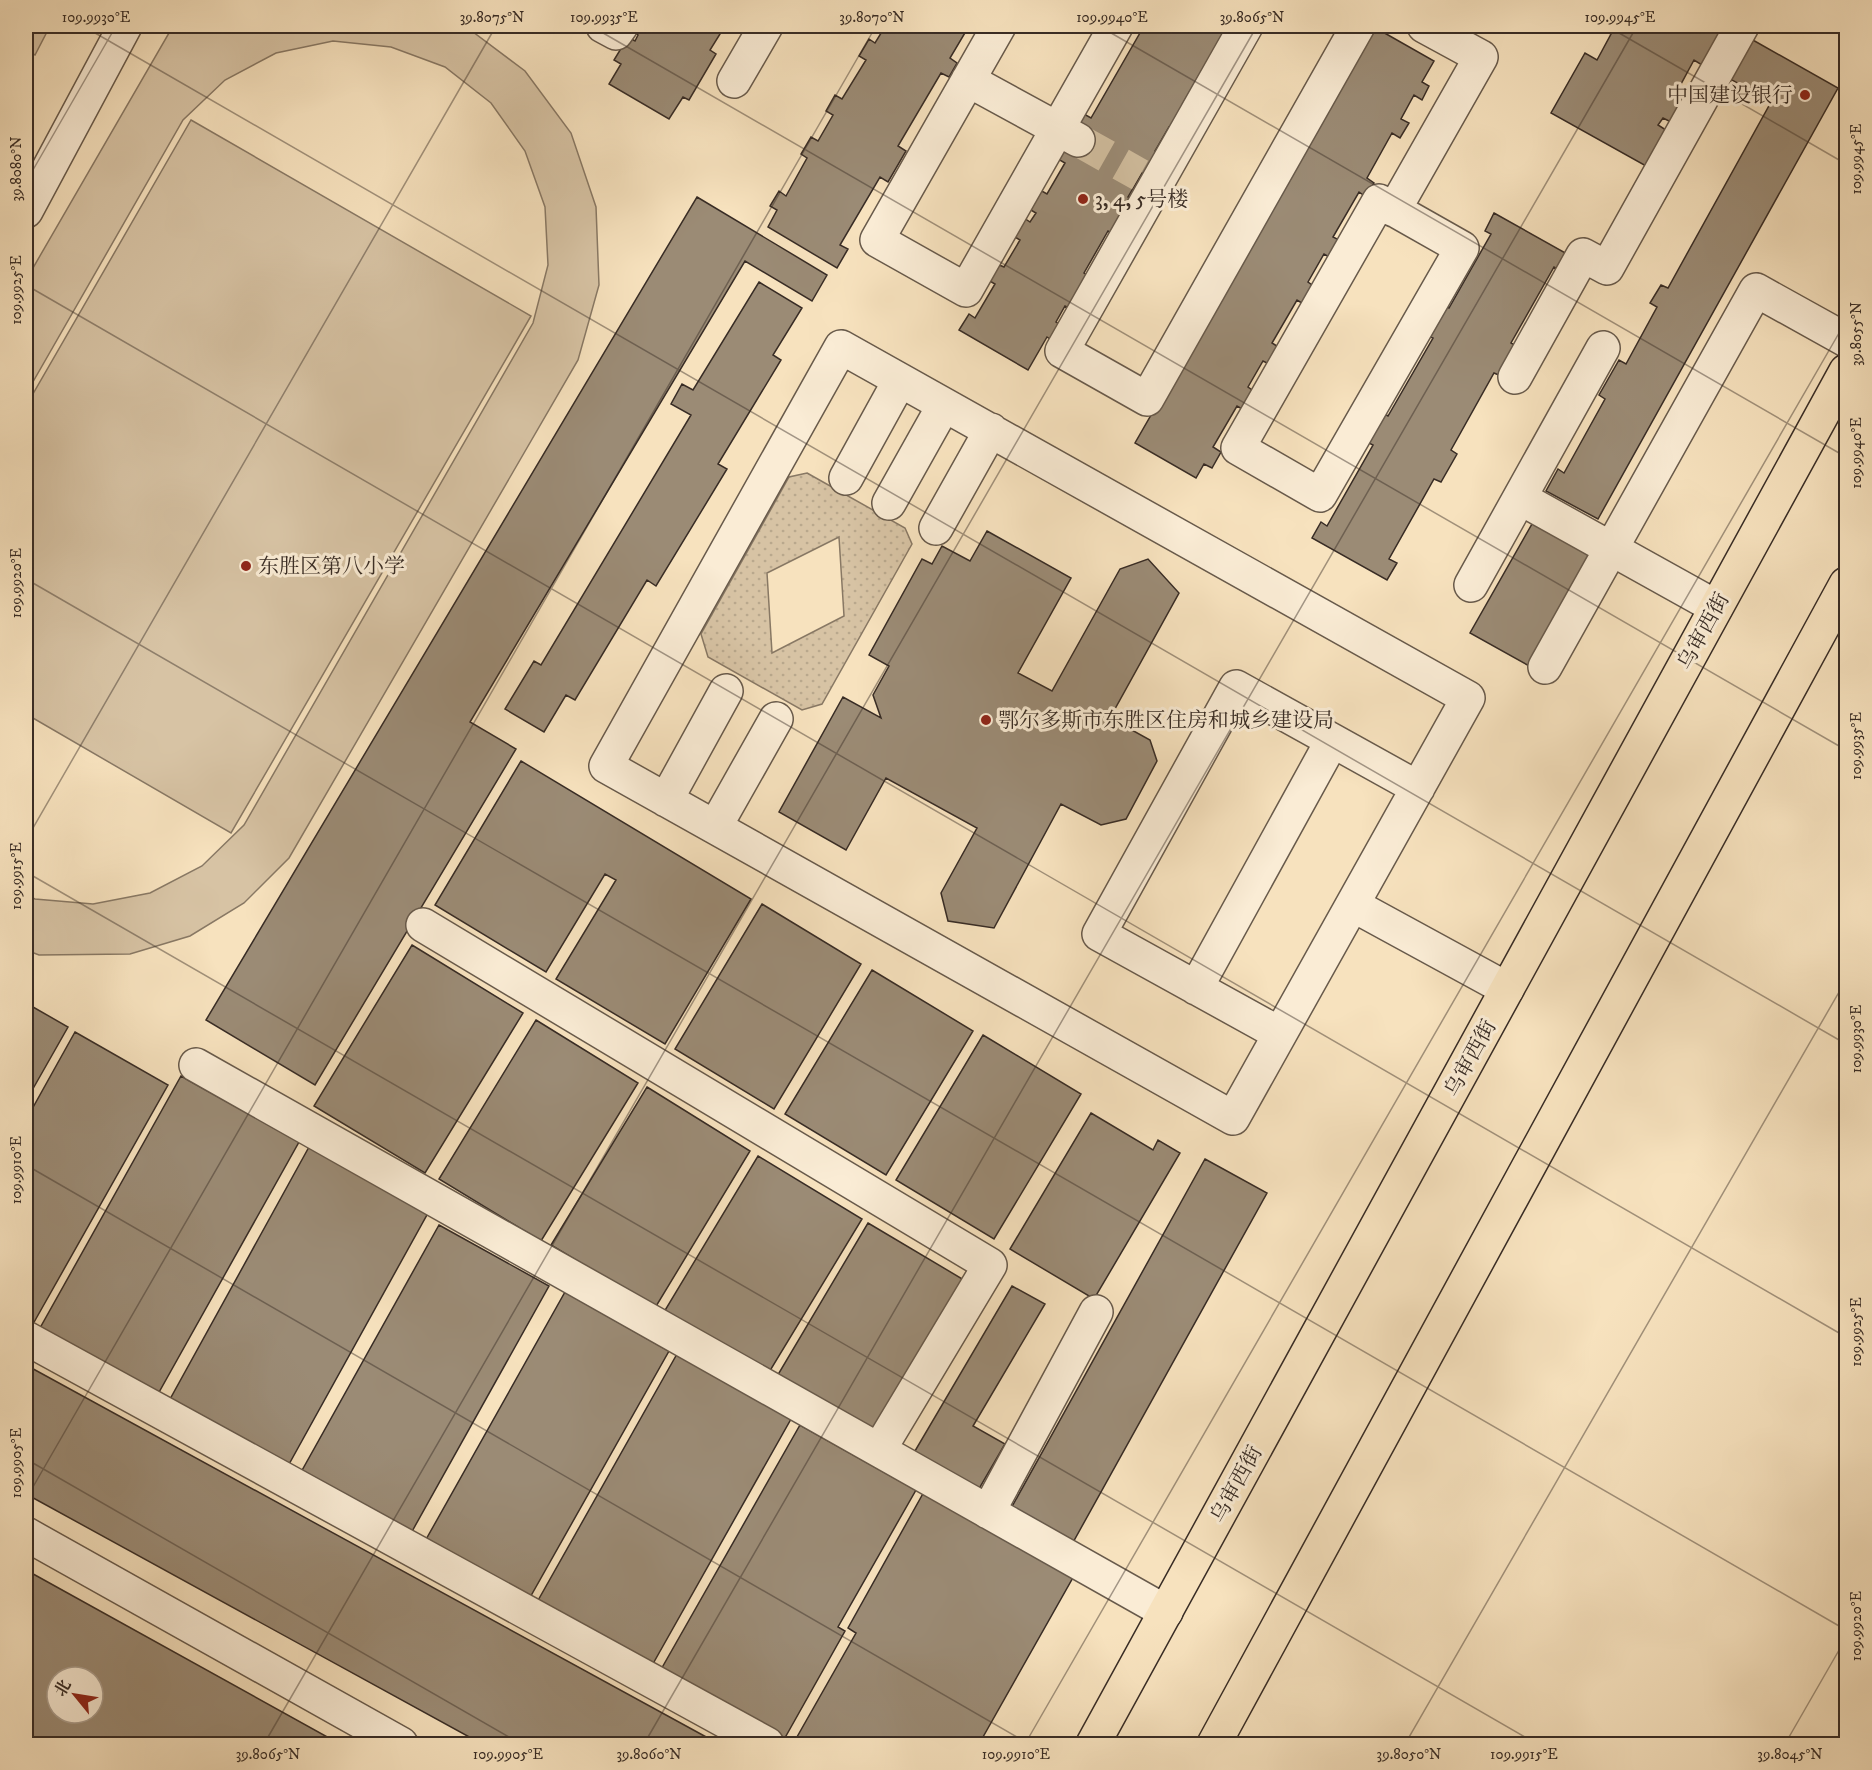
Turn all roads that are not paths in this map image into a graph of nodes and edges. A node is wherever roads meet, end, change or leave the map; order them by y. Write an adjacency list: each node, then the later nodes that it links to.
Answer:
1 (125, 26): 15 (lane)
2 (603, 26): 3 (lane)
3 (621, 26)
4 (766, 26): 12 (lane)
5 (999, 26): 11 (lane)
6 (1116, 26): 13 (lane)
7 (1246, 26): 8 (lane)
8 (1358, 26)
9 (1424, 26): 14 (lane)
10 (1742, 26): 19 (lane)
11 (968, 80): 13 (lane); 13 (lane)
12 (734, 81)
13 (1067, 134)
14 (1394, 210): 14 (lane)
15 (26, 211)
16 (1846, 340): 27 (lane)
17 (1603, 348): 24 (lane)
18 (1846, 371): 30 (main road, 乌审西街)
19 (1515, 377)
20 (900, 380): 21 (lane); 23 (lane); 36 (lane)
21 (944, 405): 22 (lane); 25 (lane)
22 (991, 430): 26 (lane); 35 (lane)
23 (846, 478)
24 (1520, 498): 27 (lane); 28 (lane)
25 (889, 503)
26 (936, 528)
27 (1612, 549): 30 (lane); 31 (lane)
28 (1471, 585)
29 (1846, 585): 53 (main road)
30 (1716, 607): 41 (main road, 乌审西街)
31 (1545, 667)
32 (726, 691): 36 (lane)
33 (776, 719): 37 (lane)
34 (1332, 741): 35 (lane); 40 (lane); 40 (lane)
35 (1418, 788): 38 (lane)
36 (666, 800): 37 (lane)
37 (715, 827): 42 (lane)
38 (1353, 905): 41 (lane); 42 (lane)
39 (423, 925): 46 (lane)
40 (1196, 988): 42 (lane)
41 (1507, 989): 49 (main road, 乌审西街)
42 (1281, 1034)
43 (196, 1065): 46 (lane)
44 (1096, 1312): 47 (lane)
45 (26, 1338): 51 (lane)
46 (879, 1450): 47 (lane)
47 (988, 1512): 49 (lane)
48 (26, 1534): 50 (lane)
49 (1166, 1612): 52 (main road, 乌审西街)
50 (401, 1744)
51 (767, 1744)
52 (1093, 1744)
53 (1214, 1744)

